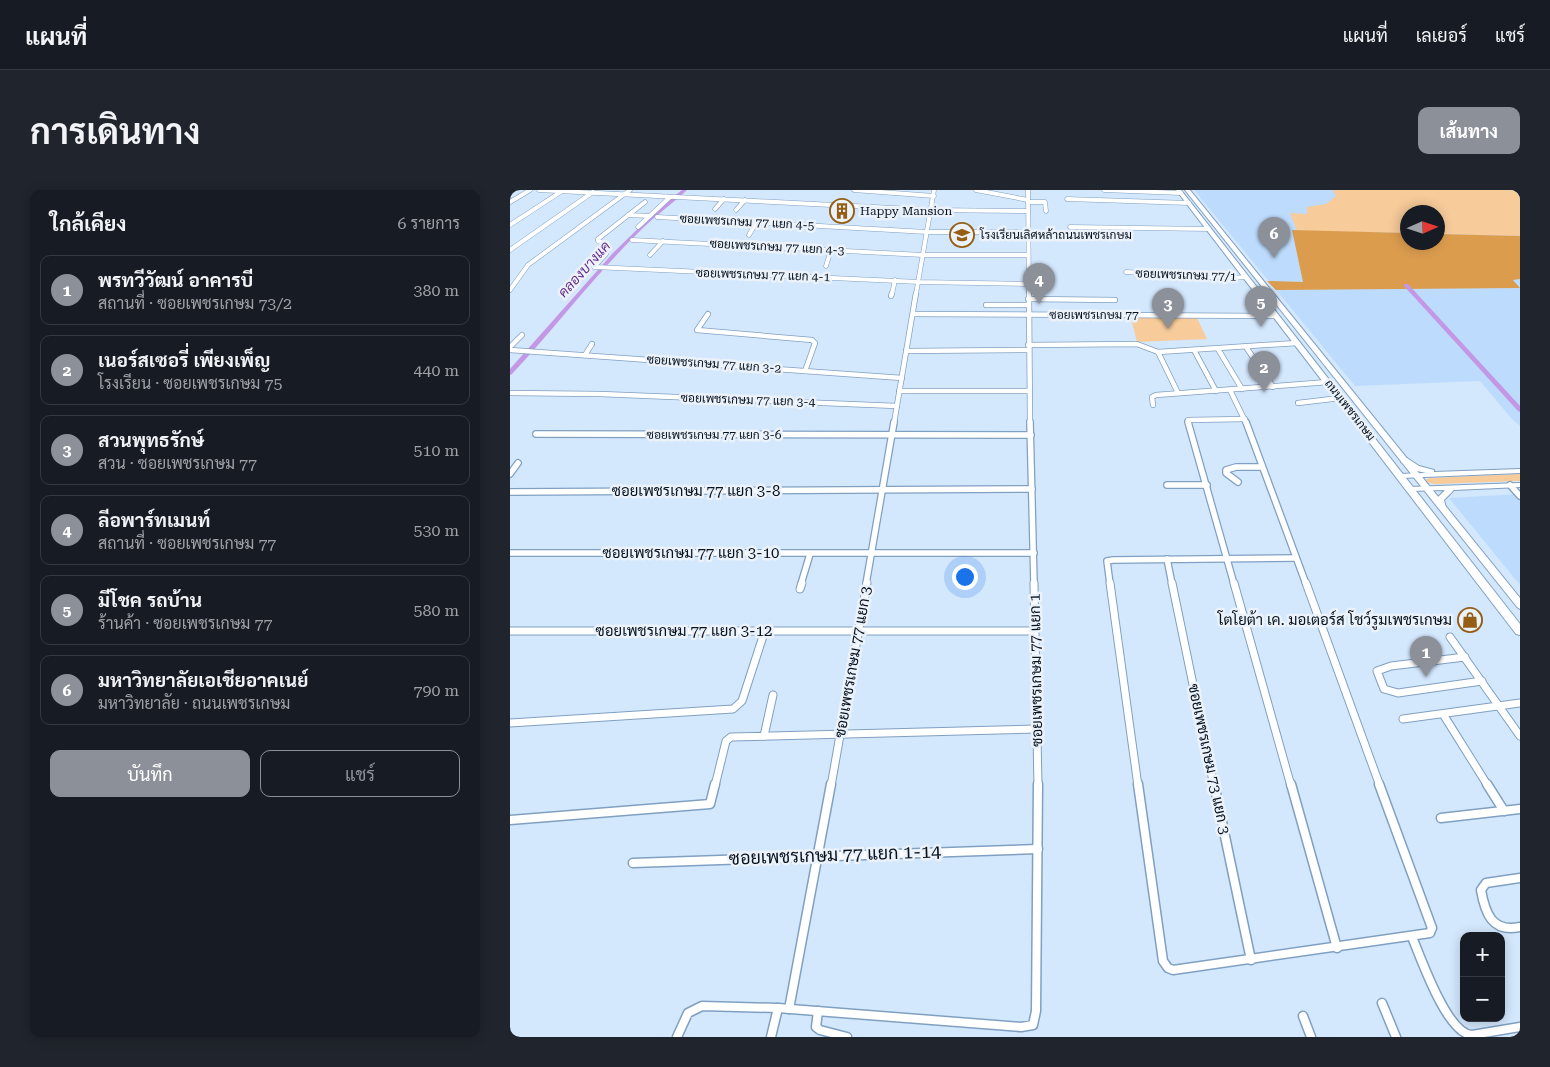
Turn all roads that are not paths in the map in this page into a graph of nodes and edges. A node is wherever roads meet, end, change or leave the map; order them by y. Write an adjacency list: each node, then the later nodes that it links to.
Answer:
1 (530, 190): 22 (street)
2 (539, 190): 11 (street)
3 (596, 190): 13 (street)
4 (630, 190): 14 (street)
5 (662, 190): 15 (street)
6 (854, 190): 16 (street)
7 (934, 190): 16 (street, ซอยเพชรเกษม 77 แยก 3)
8 (976, 190): 21 (street)
9 (1028, 190): 21 (street, ซอยเพชรเกษม 77 แยก 1)
10 (1104, 190): 12 (street)
11 (562, 191): 13 (street); 35 (street)
12 (1184, 191): 24 (main road, ถนนเพชรเกษม); 59 (main road, ถนนเพชรเกษม)
13 (592, 193): 14 (street); 45 (street)
14 (623, 195): 15 (street); 60 (street)
15 (654, 196): 17 (street)
16 (934, 196): 26 (street, ซอยเพชรเกษม 77 แยก 3)
17 (670, 197): 18 (street); 30 (street)
18 (724, 199): 20 (street); 33 (street)
19 (1067, 199): 24 (street)
20 (745, 200): 25 (street); 26 (street)
21 (1028, 201): 27 (street, ซอยเพชรเกษม 77 แยก 1); 28 (street)
22 (510, 202)
23 (645, 202): 29 (street)
24 (1189, 203): 39 (main road, ถนนเพชรเกษม)
25 (736, 210)
26 (931, 210): 27 (street); 40 (street, ซอยเพชรเกษม 77 แยก 3)
27 (1028, 211): 41 (street, ซอยเพชรเกษม 77 แยก 1)
28 (1046, 211)
29 (628, 215): 30 (street); 52 (street, ซอยเพชรเกษม 77 แยก 4-1)
30 (649, 216): 37 (street)
31 (657, 217): 33 (street, ซอยเพชรเกษม 77 แยก 4-5)
32 (825, 218): 36 (street)
33 (708, 220): 34 (street, ซอยเพชรเกษม 77 แยก 4-5)
34 (756, 222): 36 (street, ซอยเพชรเกษม 77 แยก 4-5); 42 (street)
35 (510, 225)
36 (821, 226): 40 (street, ซอยเพชรเกษม 77 แยก 4-5)
37 (638, 227)
38 (1070, 227): 39 (street)
39 (1209, 229): 53 (main road, ถนนเพชรเกษม)
40 (927, 232): 41 (street, ซอยเพชรเกษม 77 แยก 4-5); 48 (street, ซอยเพชรเกษม 77 แยก 3)
41 (1028, 232): 49 (street, ซอยเพชรเกษม 77 แยก 1)
42 (749, 235)
43 (632, 240): 44 (street, ซอยเพชรเกษม 77 แยก 4-3)
44 (663, 241): 46 (street, ซอยเพชรเกษม 77 แยก 4-3); 47 (street)
45 (510, 250)
46 (831, 250): 48 (street, ซอยเพชรเกษม 77 แยก 4-3); 50 (street)
47 (650, 255)
48 (923, 255): 49 (street, ซอยเพชรเกษม 77 แยก 4-3); 56 (street, ซอยเพชรเกษม 77 แยก 3)
49 (1028, 255): 57 (street, ซอยเพชรเกษม 77 แยก 1)
50 (826, 266)
51 (1126, 272): 53 (street, ซอยเพชรเกษม 77/1)
52 (760, 275): 54 (street, ซอยเพชรเกษม 77 แยก 4-1); 55 (street)
53 (1246, 277): 58 (main road, ถนนเพชรเกษม)
54 (895, 280): 56 (street, ซอยเพชรเกษม 77 แยก 4-1); 61 (street)
55 (755, 282)
56 (918, 282): 57 (street, ซอยเพชรเกษม 77 แยก 4-1); 67 (street, ซอยเพชรเกษม 77 แยก 3)
57 (1028, 284): 62 (street, ซอยเพชรเกษม 77 แยก 1)
58 (1256, 289): 59 (main road); 69 (main road, ถนนเพชรเกษม)
59 (1266, 289): 100 (main road, ถนนเพชรเกษม)
60 (510, 290)
61 (890, 296)
62 (1028, 299): 63 (street); 65 (street, ซอยเพชรเกษม 77 แยก 1)
63 (1115, 300)
64 (986, 305): 65 (street)
65 (1028, 305): 68 (street, ซอยเพชรเกษม 77 แยก 1)
66 (708, 314): 81 (street)
67 (913, 314): 68 (street, ซอยเพชรเกษม 77); 78 (street, ซอยเพชรเกษม 77 แยก 3)
68 (1028, 315): 69 (street, ซอยเพชรเกษม 77); 73 (street, ซอยเพชรเกษม 77 แยก 1)
69 (1276, 316): 71 (main road, ถนนเพชรเกษม)
70 (522, 335): 75 (street)
71 (1297, 343): 74 (street); 83 (main road, ถนนเพชรเกษม)
72 (592, 344): 80 (street)
73 (1028, 347): 78 (street); 79 (street); 88 (street, ซอยเพชรเกษม 77 แยก 1)
74 (1246, 347): 76 (street); 84 (street)
75 (510, 349): 80 (street, ซอยเพชรเกษม 77 แยก 3-2)
76 (1218, 349): 77 (street); 85 (street)
77 (1194, 350): 79 (street); 89 (street)
78 (906, 351): 82 (street, ซอยเพชรเกษม 77 แยก 3)
79 (1158, 352): 91 (street)
80 (585, 355): 81 (street, ซอยเพชรเกษม 77 แยก 3-2)
81 (805, 371): 82 (street, ซอยเพชรเกษม 77 แยก 3-2)
82 (902, 378): 87 (street, ซอยเพชรเกษม 77 แยก 3)
83 (1328, 382): 84 (street); 92 (main road, ถนนเพชรเกษม)
84 (1273, 386): 85 (street)
85 (1242, 389): 86 (street)
86 (1230, 390): 89 (street); 96 (street)
87 (899, 391): 88 (street); 95 (street, ซอยเพชรเกษม 77 แยก 3)
88 (1029, 391): 98 (street, ซอยเพชรเกษม 77 แยก 1)
89 (1216, 391): 91 (street)
90 (510, 393): 95 (street, ซอยเพชรเกษม 77 แยก 3-4)
91 (1178, 394): 94 (street)
92 (1340, 398): 93 (street); 106 (main road, ถนนเพชรเกษม)
93 (1298, 402)
94 (1154, 405)
95 (897, 406): 99 (street, ซอยเพชรเกษม 77 แยก 3)
96 (1245, 419): 102 (street); 110 (street)
97 (536, 434): 99 (street, ซอยเพชรเกษม 77 แยก 3-6)
98 (1031, 435): 99 (street, ซอยเพชรเกษม 77 แยก 3-6); 115 (street, ซอยเพชรเกษม 77 แยก 1)
99 (892, 436): 117 (street, ซอยเพชรเกษม 77 แยก 3)
100 (1404, 460): 105 (main road); 107 (main road, ถนนเพชรเกษม)
101 (518, 463): 104 (street)
102 (1262, 467): 108 (street); 126 (street)
103 (1520, 471): 105 (main road)
104 (510, 474)
105 (1448, 474): 107 (main road)
106 (1401, 476): 107 (main road); 116 (main road, ถนนเพชรเกษม)
107 (1416, 476): 113 (main road, ถนนเพชรเกษม)
108 (1238, 482)
109 (1167, 485): 110 (street)
110 (1207, 485): 125 (street)
111 (1510, 485): 112 (main road); 114 (main road); 119 (street)
112 (1520, 485)
113 (1426, 487): 114 (main road); 116 (main road); 120 (main road, ถนนเพชรเกษม)
114 (1453, 487): 120 (main road)
115 (1032, 488): 117 (street, ซอยเพชรเกษม 77 แยก 3-8); 124 (street, ซอยเพชรเกษม 77 แยก 1)
116 (1410, 488): 134 (main road, ถนนเพชรเกษม)
117 (882, 490): 118 (street, ซอยเพชรเกษม 77 แยก 3-8); 123 (street, ซอยเพชรเกษม 77 แยก 3)
118 (511, 493)
119 (1520, 496)
120 (1442, 508): 129 (main road, ถนนเพชรเกษม)
121 (510, 553): 122 (street, ซอยเพชรเกษม 77 แยก 3-10)
122 (810, 554): 123 (street, ซอยเพชรเกษม 77 แยก 3-10); 128 (street)
123 (871, 554): 124 (street, ซอยเพชรเกษม 77 แยก 3-10); 131 (street, ซอยเพชรเกษม 77 แยก 3)
124 (1034, 554): 132 (street, ซอยเพชรเกษม 77 แยก 1)
125 (1227, 558): 126 (street); 127 (street); 158 (street)
126 (1296, 558): 157 (street)
127 (1167, 559): 159 (street, ซอยเพชรเกษม 73 แยก 3); 159 (street)
128 (800, 589)
129 (1520, 605)
130 (765, 630): 131 (street, ซอยเพชรเกษม 77 แยก 3-12); 133 (street, ซอยเพชรเกษม 77 แยก 3-12); 143 (street)
131 (858, 630): 132 (street, ซอยเพชรเกษม 77 แยก 3-12); 145 (street, ซอยเพชรเกษม 77 แยก 3)
132 (1036, 631): 144 (street, ซอยเพชรเกษม 77 แยก 1)
133 (510, 632)
134 (1520, 632)
135 (1450, 637): 136 (street)
136 (1465, 657): 137 (street); 137 (street)
137 (1482, 681): 140 (street)
138 (773, 695): 146 (street)
139 (1520, 704): 140 (street)
140 (1499, 706): 141 (street); 147 (street)
141 (1443, 714): 142 (street); 149 (street)
142 (1403, 719)
143 (510, 723)
144 (1038, 729): 145 (street); 152 (street, ซอยเพชรเกษม 77 แยก 1)
145 (841, 733): 146 (street); 153 (street, ซอยเพชรเกษม 77 แยก 3)
146 (764, 736): 151 (street)
147 (1520, 736)
148 (1520, 809): 149 (street)
149 (1504, 810): 150 (street)
150 (1441, 818)
151 (510, 820)
152 (1038, 849): 153 (street, ซอยเพชรเกษม 77 แยก 1-14); 163 (street, ซอยเพชรเกษม 77 แยก 1)
153 (818, 856): 154 (street, ซอยเพชรเกษม 77 แยก 1-14); 162 (street, ซอยเพชรเกษม 77 แยก 3)
154 (633, 863)
155 (1520, 878): 156 (street)
156 (1520, 927)
157 (1412, 937): 158 (street); 165 (street)
158 (1337, 948): 159 (street)
159 (1251, 960)
160 (1382, 1004): 170 (street)
161 (778, 1008): 162 (street); 166 (street); 167 (street)
162 (789, 1009): 163 (street)
163 (818, 1012): 168 (street)
164 (1303, 1016): 169 (street)
165 (1520, 1027)
166 (677, 1037)
167 (771, 1037)
168 (846, 1037)
169 (1311, 1037)
170 (1396, 1037)

